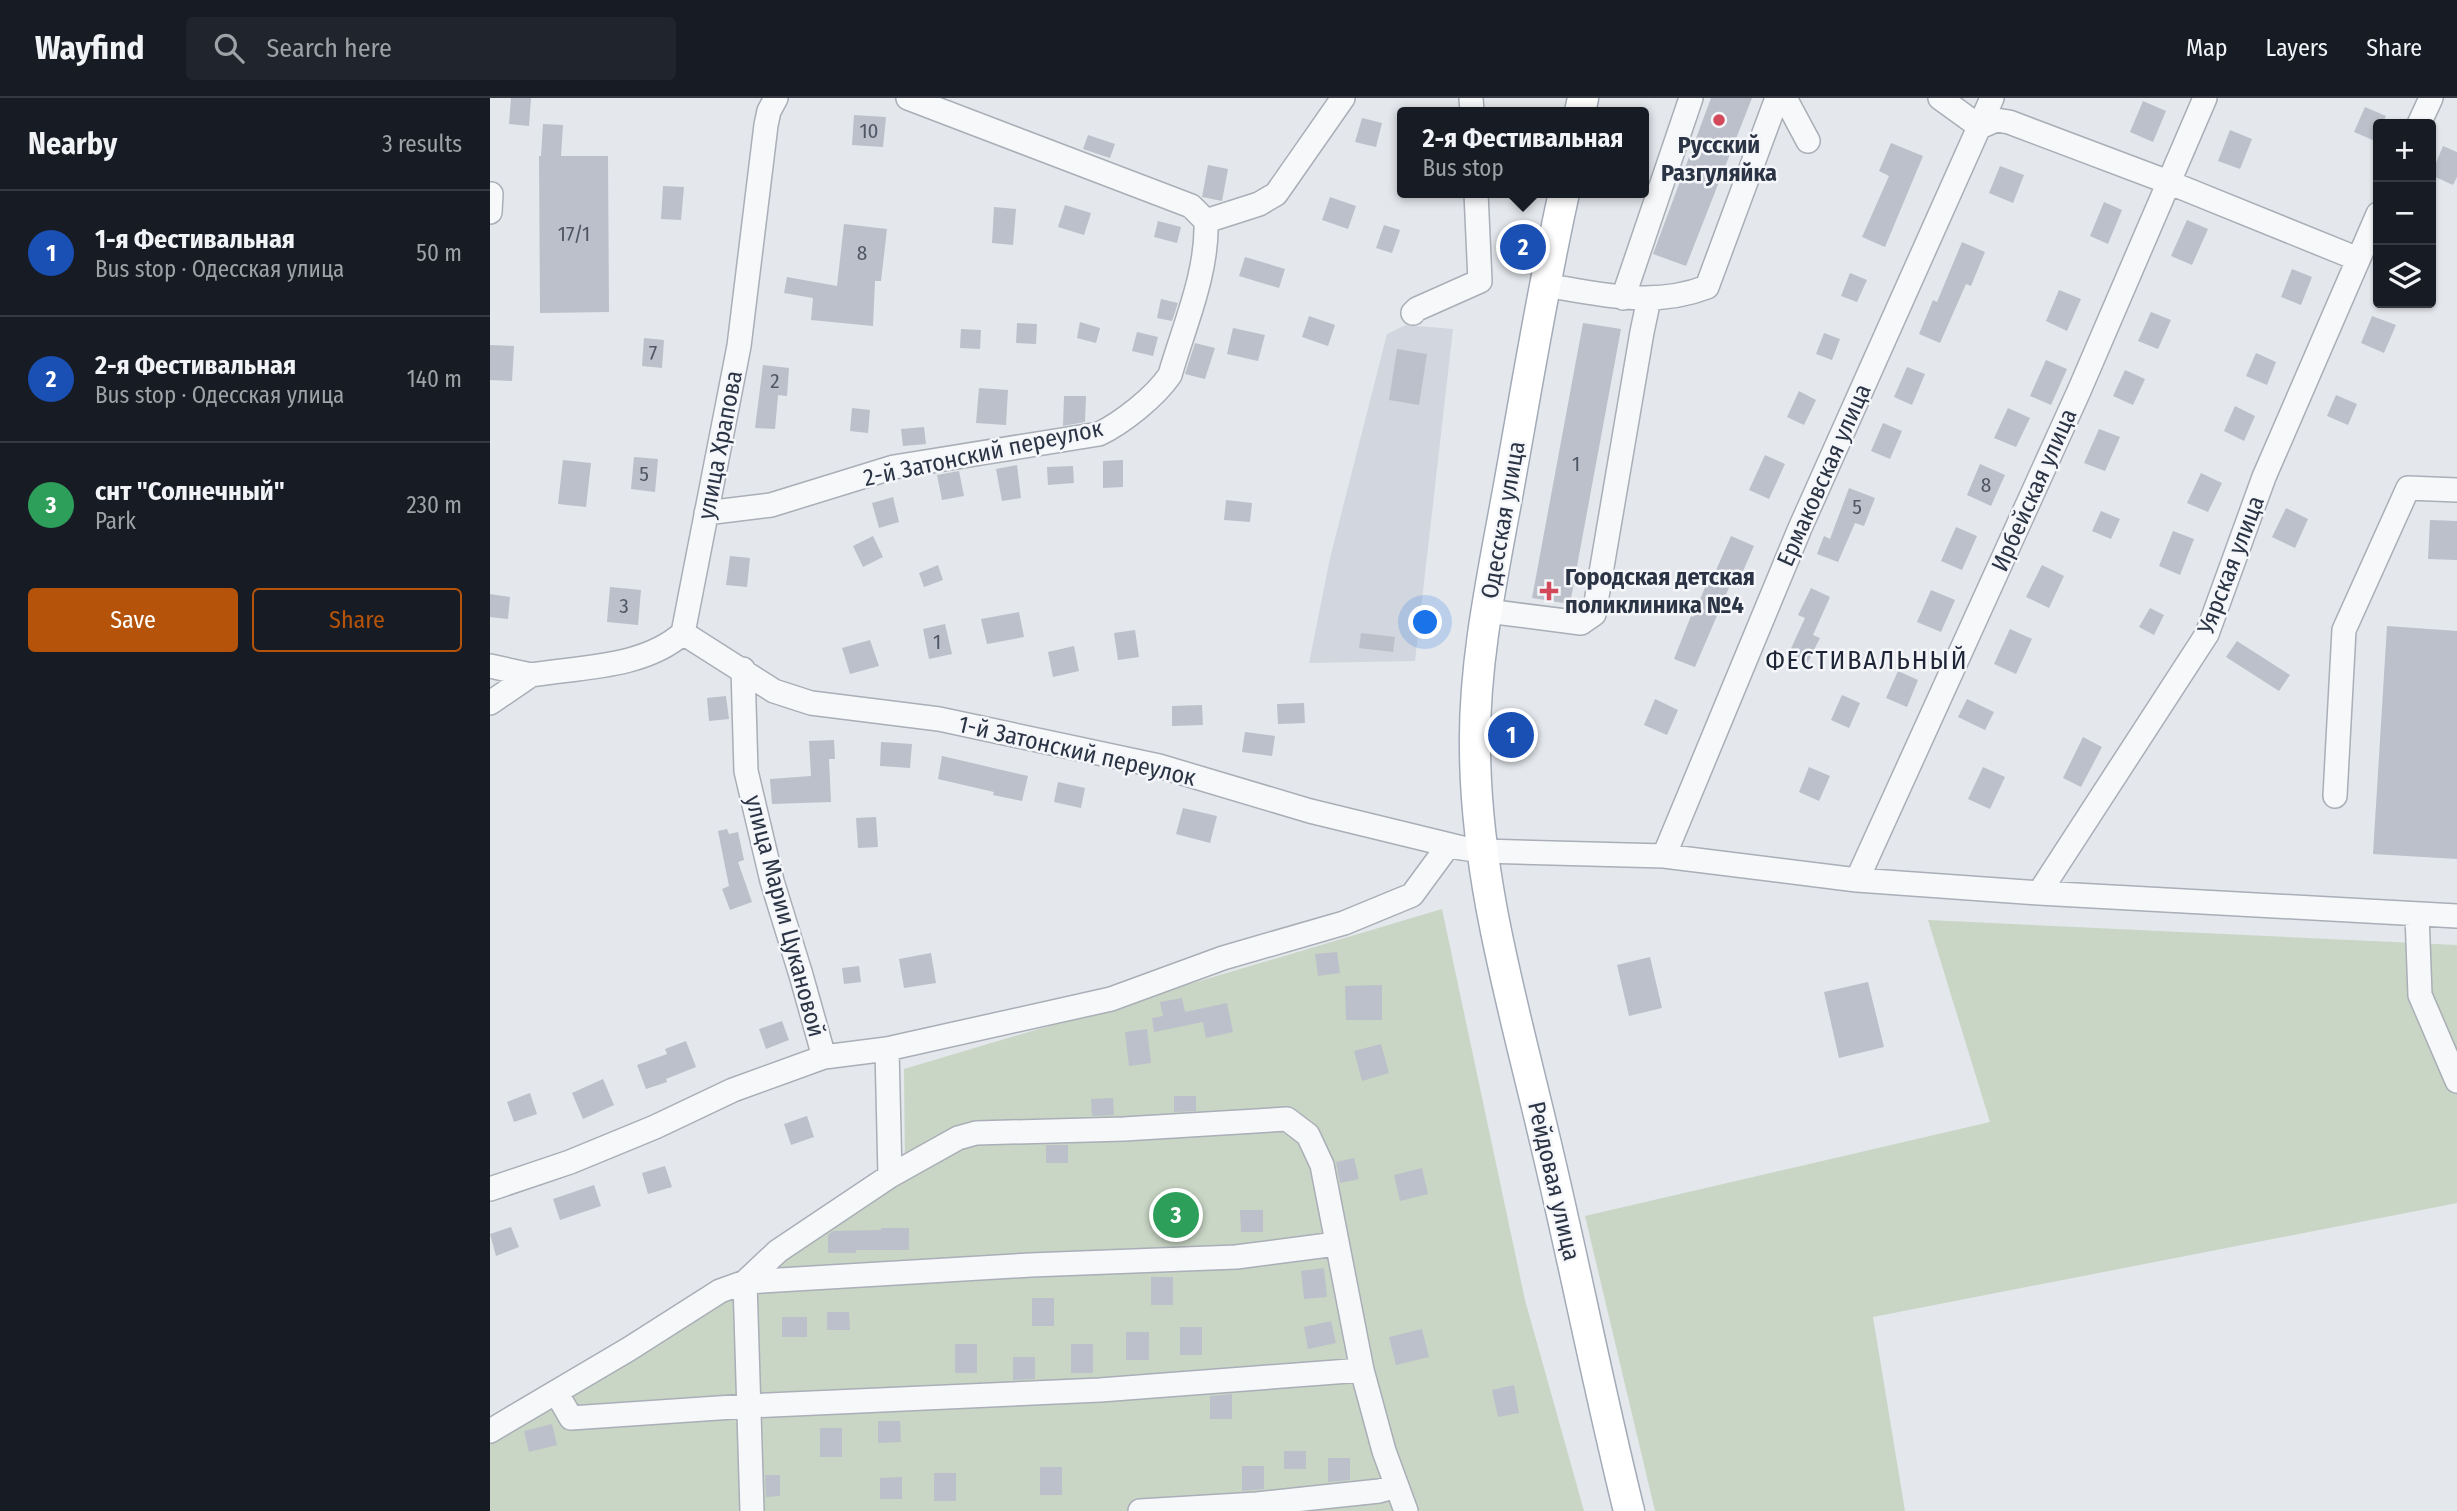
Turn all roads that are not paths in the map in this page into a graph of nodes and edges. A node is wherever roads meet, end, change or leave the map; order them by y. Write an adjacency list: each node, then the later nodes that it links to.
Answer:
1 (776, 98): 25 (street, улица Храпова)
2 (908, 98): 17 (street)
3 (1343, 98): 17 (street)
4 (1691, 98): 21 (street)
5 (1777, 98): 22 (street)
6 (1785, 98): 13 (street)
7 (1940, 98): 12 (street)
8 (1992, 98): 12 (street, Ермаковская улица)
9 (2205, 98): 14 (street, Ирбейская улица)
10 (2431, 98): 11 (street)
11 (2421, 119)
12 (1980, 127): 14 (street); 35 (street, Ермаковская улица)
13 (1808, 141)
14 (2168, 182): 19 (street); 36 (street, Ирбейская улица)
15 (1476, 198): 23 (street)
16 (1563, 198): 20 (main road, Одесская улица)
17 (1206, 221): 25 (street, 2-й Затонский переулок)
18 (2373, 225): 19 (street, Уярская улица)
19 (2358, 259): 37 (street, Уярская улица)
20 (1545, 285): 21 (street); 26 (main road, Одесская улица)
21 (1623, 298): 22 (street)
22 (1649, 299): 26 (street)
23 (1413, 313)
24 (2457, 490): 32 (street)
25 (706, 513): 27 (street, улица Храпова)
26 (1487, 611): 34 (main road, Одесская улица)
27 (684, 634): 29 (street, 1-й Затонский переулок); 30 (street)
28 (490, 666): 30 (street)
29 (743, 669): 33 (street, 1-й Затонский переулок); 41 (street, улица Марии Цукановой)
30 (531, 675): 31 (street)
31 (490, 703)
32 (2335, 796)
33 (1448, 846): 34 (street, 1-й Затонский переулок); 40 (street)
34 (1482, 851): 35 (street, 1-й Затонский переулок); 55 (main road, Рейдовая улица)
35 (1664, 856): 36 (street, 1-й Затонский переулок)
36 (1857, 880): 37 (street, 1-й Затонский переулок)
37 (2039, 893): 38 (street, 1-й Затонский переулок)
38 (2417, 914): 39 (street, 1-й Затонский переулок); 42 (street)
39 (2457, 916)
40 (887, 1049): 41 (street); 43 (street)
41 (824, 1057): 44 (street, улица Марии Цукановой)
42 (2457, 1081)
43 (890, 1176): 45 (street); 46 (street)
44 (490, 1189)
45 (1336, 1244): 46 (street); 47 (street)
46 (745, 1282): 48 (street); 49 (street)
47 (1362, 1370): 49 (street); 51 (street)
48 (556, 1392): 49 (street); 50 (street)
49 (748, 1406): 52 (street)
50 (490, 1431)
51 (1397, 1486): 53 (street); 54 (street)
52 (752, 1511)
53 (1140, 1511)
54 (1406, 1511)
55 (1629, 1511)

